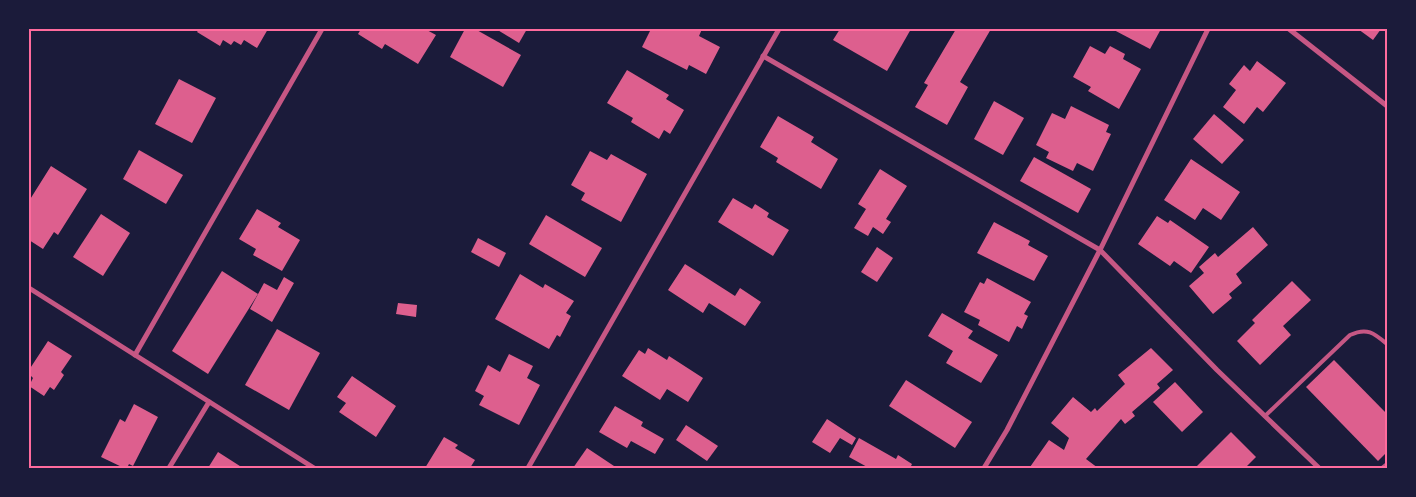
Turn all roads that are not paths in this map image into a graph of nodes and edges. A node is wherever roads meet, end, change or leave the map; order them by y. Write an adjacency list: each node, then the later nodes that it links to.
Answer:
1 (322, 29): 10 (street)
2 (779, 29): 5 (street)
3 (1208, 29): 7 (street)
4 (1289, 29): 6 (street)
5 (763, 56): 7 (street); 16 (street)
6 (1387, 106)
7 (1100, 250): 12 (street); 17 (street)
8 (29, 288): 10 (street)
9 (1387, 344): 12 (lane)
10 (135, 355): 11 (street)
11 (209, 402): 14 (street); 15 (street)
12 (1265, 416): 18 (street)
13 (1387, 464): 19 (lane)
14 (169, 468)
15 (314, 468)
16 (528, 468)
17 (984, 468)
18 (1319, 468)
19 (1382, 468)

